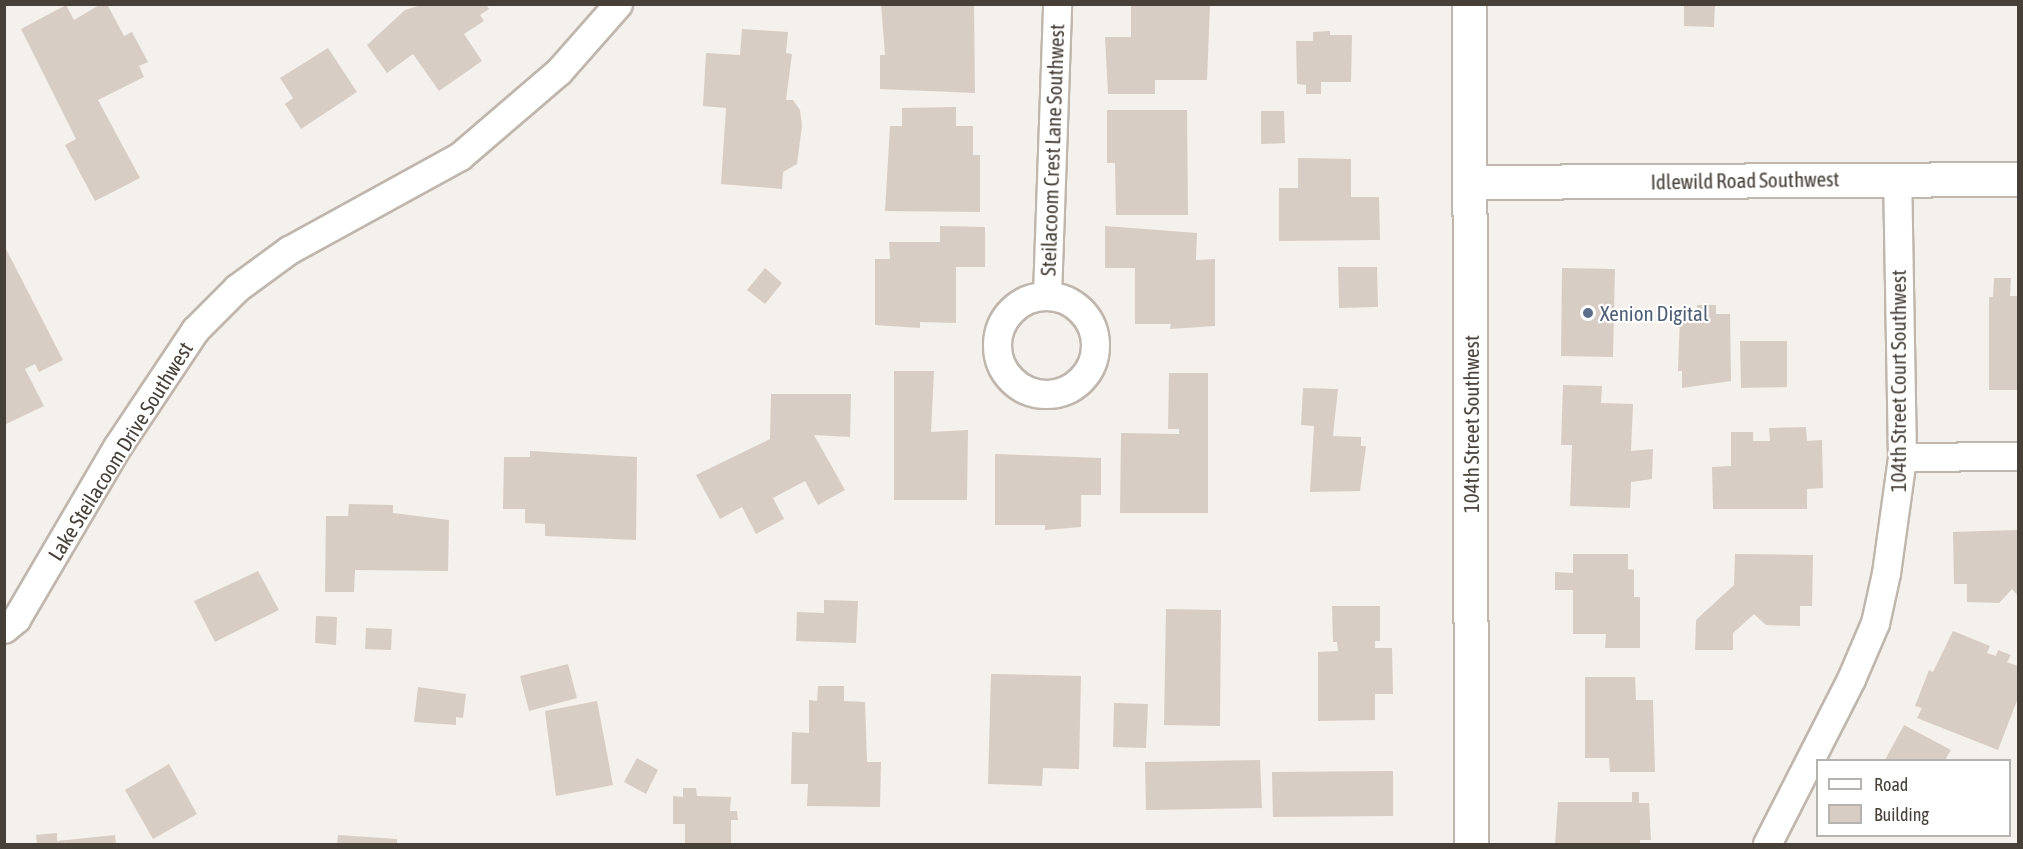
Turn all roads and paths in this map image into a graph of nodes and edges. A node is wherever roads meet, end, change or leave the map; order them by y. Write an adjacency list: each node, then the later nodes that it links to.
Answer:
1 (618, 4): 10 (street, Lake Steilacoom Drive Southwest)
2 (1058, 4): 7 (street, Steilacoom Crest Lane Southwest)
3 (1469, 4): 6 (street, 104th Street Southwest)
4 (1897, 178): 5 (street, Idlewild Road Southwest); 6 (street, Idlewild Road Southwest); 9 (street, 104th Street Court Southwest)
5 (2019, 179)
6 (1471, 182): 11 (street, 104th Street Southwest)
7 (1047, 295)
8 (2019, 456): 9 (street)
9 (1902, 457): 12 (street, 104th Street Court Southwest)
10 (4, 629)
11 (1471, 844)
12 (1767, 844)

